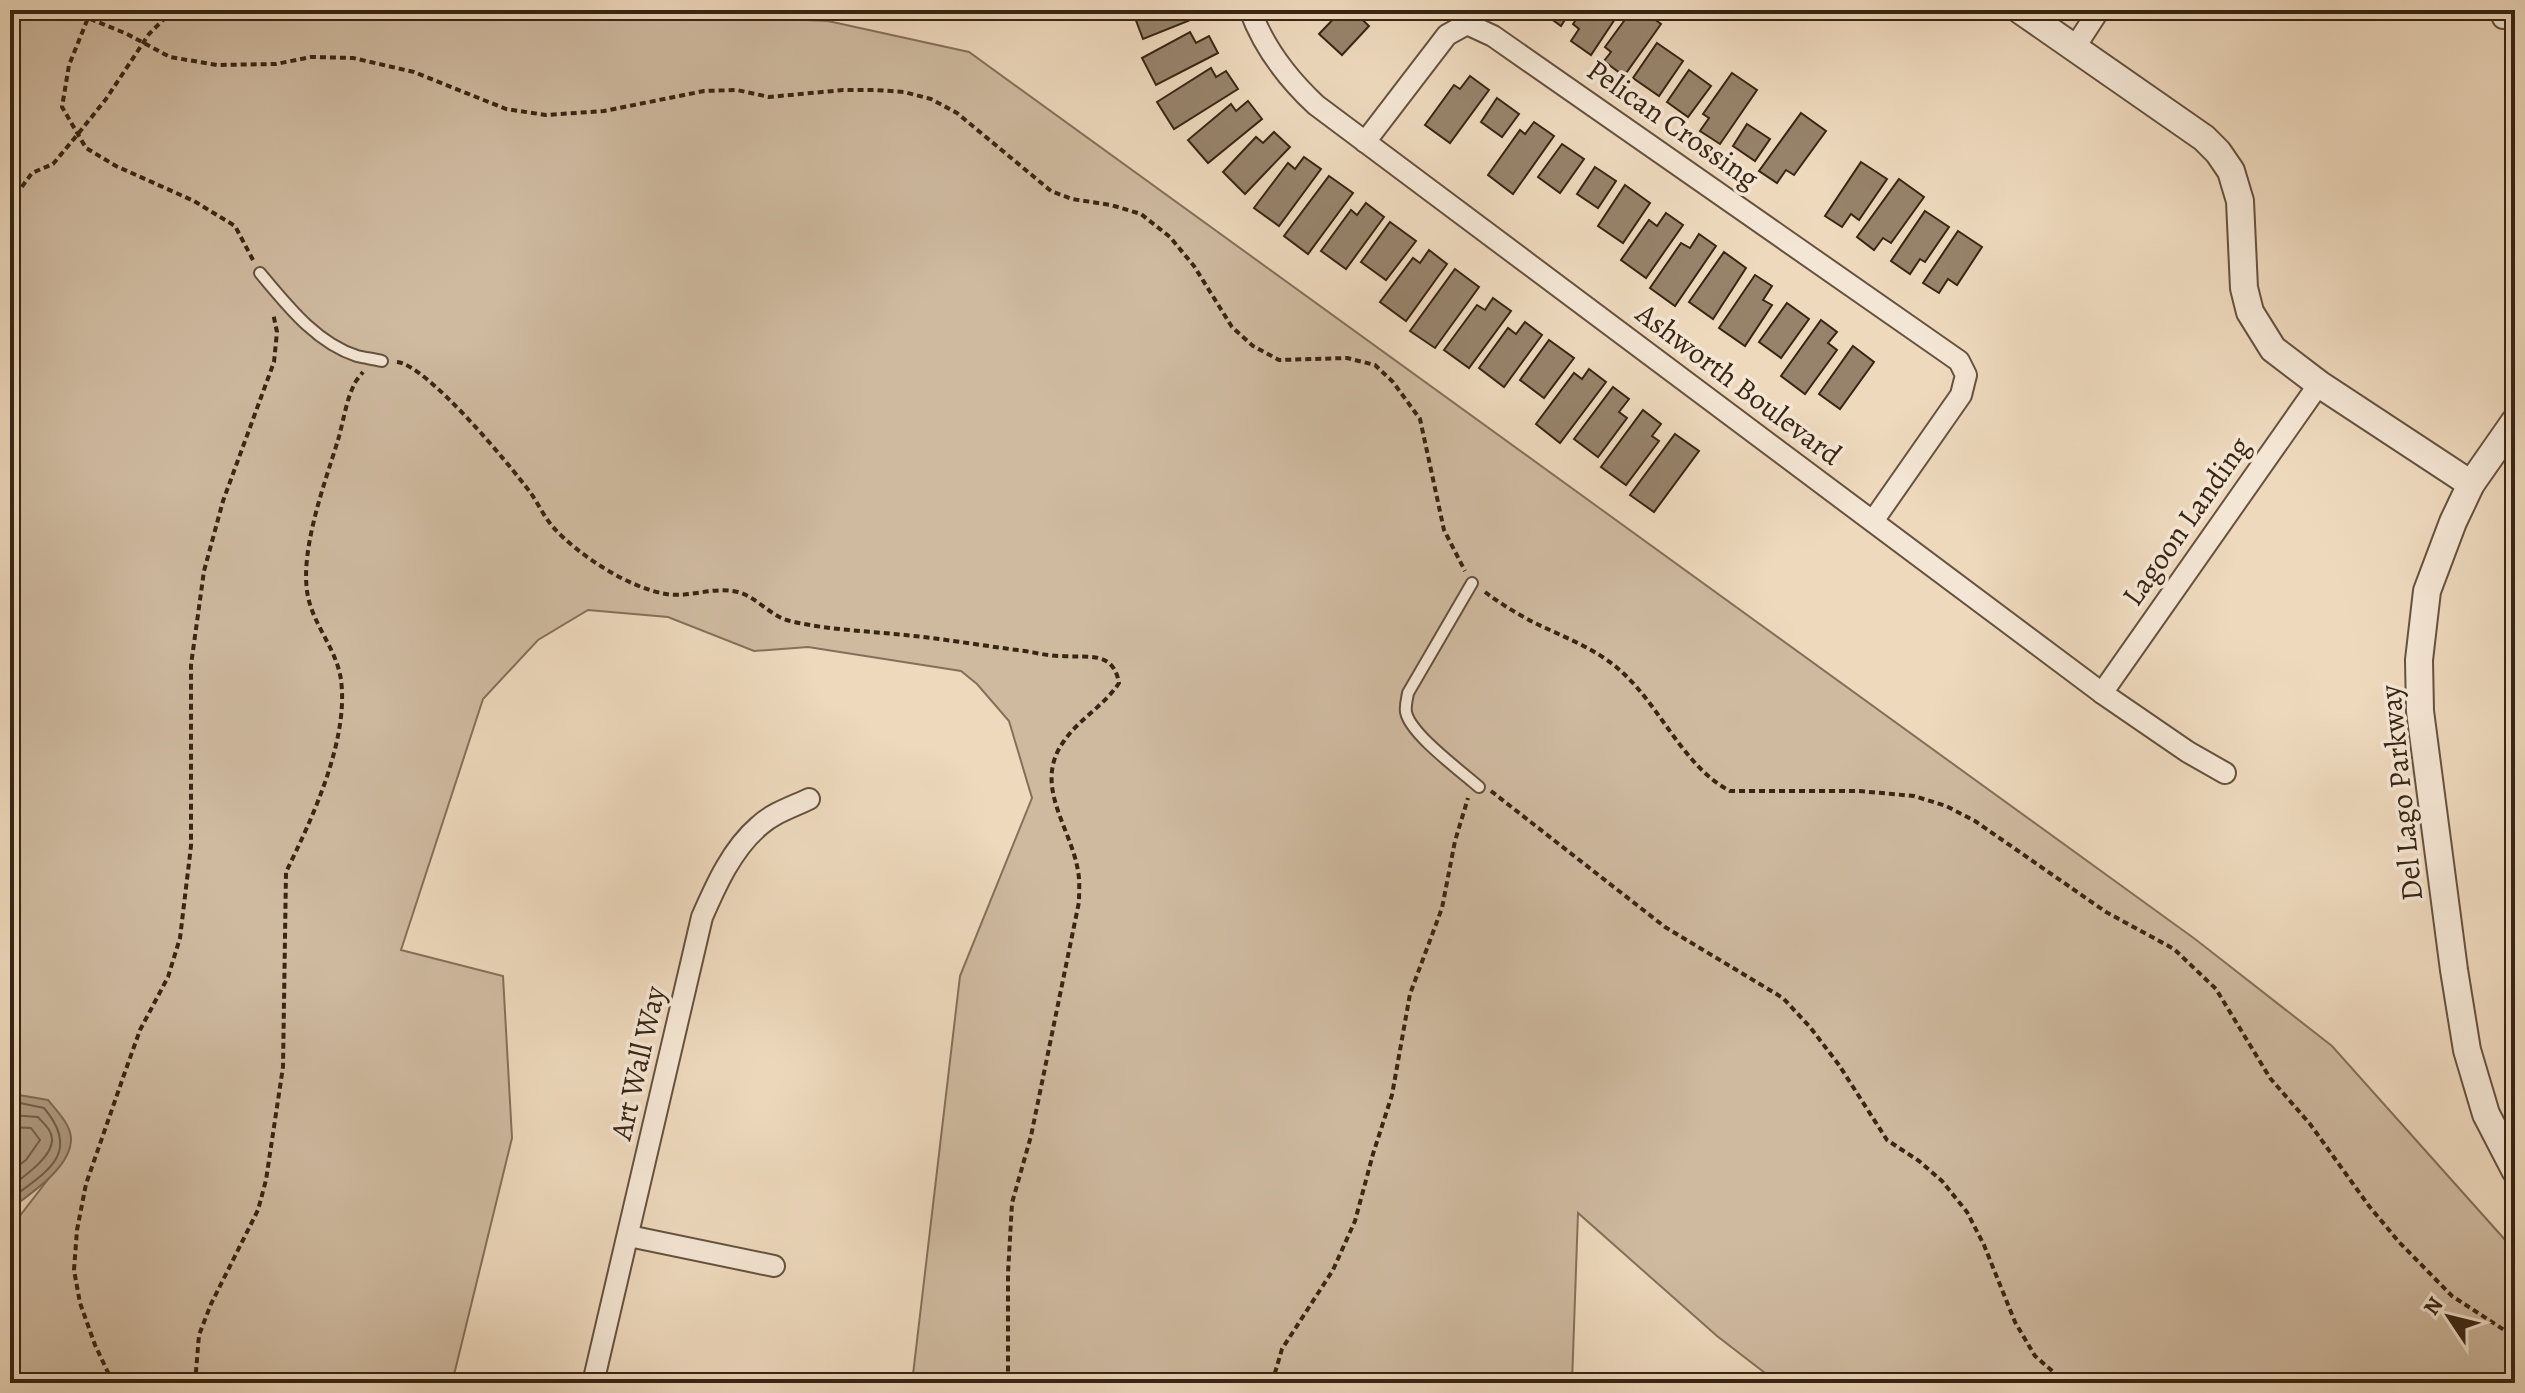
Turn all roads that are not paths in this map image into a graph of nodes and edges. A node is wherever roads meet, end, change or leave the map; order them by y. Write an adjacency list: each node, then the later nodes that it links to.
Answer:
1 (1250, 10): 5 (street, Ashworth Boulevard)
2 (2020, 10): 4 (street)
3 (2099, 10): 4 (street)
4 (2075, 47): 8 (street)
5 (1365, 142): 11 (street, Ashworth Boulevard); 11 (street, Pelican Crossing)
6 (260, 273): 7 (lane)
7 (382, 361)
8 (2319, 384): 10 (street); 13 (street, Lagoon Landing)
9 (2515, 421): 10 (street, Del Lago Parkway)
10 (2471, 484): 17 (street, Del Lago Parkway)
11 (1873, 521): 13 (street, Ashworth Boulevard)
12 (1472, 583): 15 (lane)
13 (2102, 693): 14 (street, Ashworth Boulevard)
14 (2225, 773)
15 (1479, 787)
16 (809, 799): 18 (street, Art Wall Way)
17 (2515, 1170)
18 (629, 1236): 19 (street); 20 (street, Art Wall Way)
19 (774, 1266)
20 (593, 1383)

